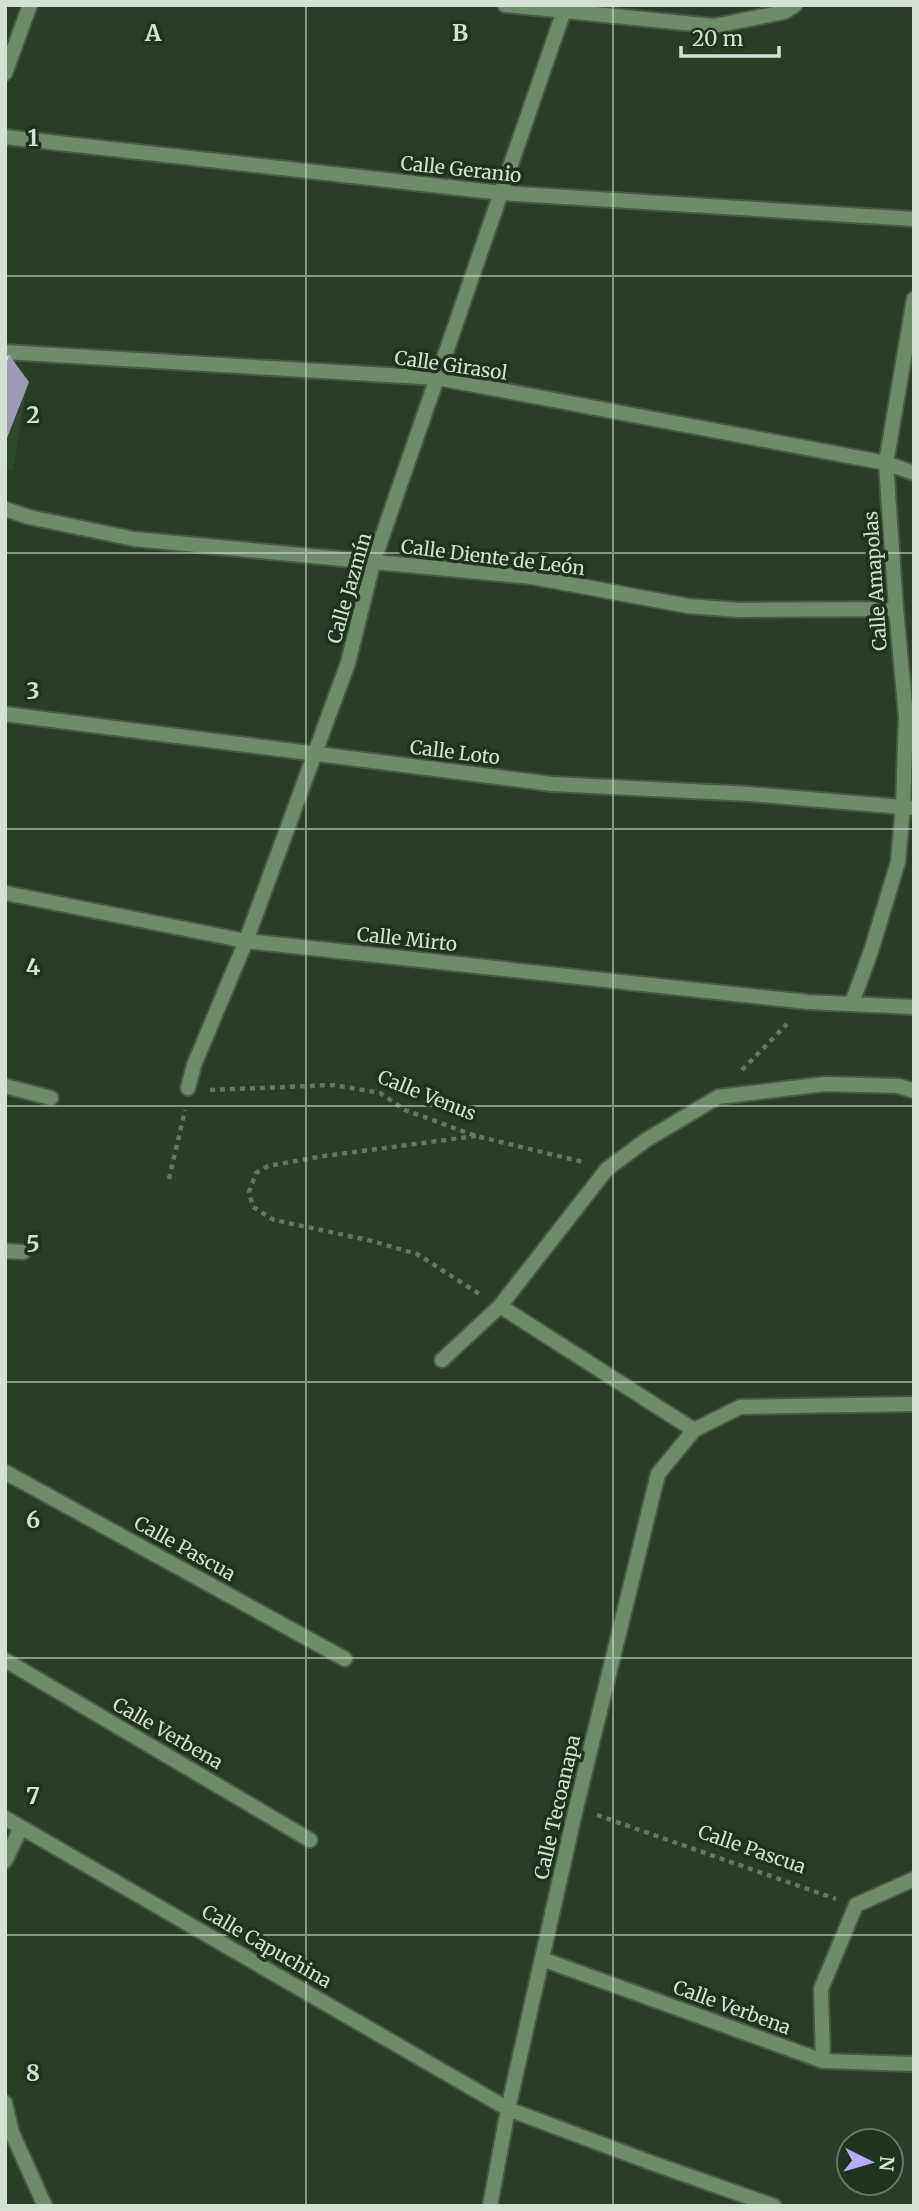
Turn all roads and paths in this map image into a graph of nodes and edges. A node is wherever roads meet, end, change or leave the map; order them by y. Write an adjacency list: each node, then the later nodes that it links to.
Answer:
1 (30, 5): 5 (street)
2 (505, 5): 4 (street)
3 (795, 5): 4 (street)
4 (565, 8): 7 (street, Calle Jazmín)
5 (5, 73)
6 (5, 137): 7 (street, Calle Geranio)
7 (502, 193): 8 (street, Calle Geranio); 11 (street, Calle Jazmín)
8 (914, 219)
9 (914, 299): 12 (street, Calle Amapolas)
10 (5, 352): 11 (street, Calle Girasol)
11 (438, 378): 12 (street, Calle Girasol); 15 (street, Calle Jazmín)
12 (886, 463): 13 (street, Calle Girasol); 16 (street, Calle Amapolas)
13 (914, 473)
14 (5, 509): 15 (street, Calle Diente de León)
15 (373, 563): 16 (street, Calle Diente de León); 18 (street, Calle Jazmín)
16 (896, 609): 19 (street, Calle Amapolas)
17 (5, 714): 18 (street, Calle Loto)
18 (313, 754): 19 (street, Calle Loto); 21 (street, Calle Jazmín)
19 (908, 808): 23 (street, Calle Amapolas)
20 (5, 893): 21 (street, Calle Mirto)
21 (246, 941): 22 (street, Calle Mirto); 26 (street, Calle Jazmín)
22 (808, 1002): 23 (street, Calle Mirto); 28 (path)
23 (852, 1003): 24 (street, Calle Mirto)
24 (914, 1007)
25 (5, 1086): 29 (street)
26 (188, 1088): 30 (path, Calle Venus); 32 (path)
27 (914, 1091): 28 (street)
28 (718, 1097): 31 (street)
29 (51, 1098)
30 (476, 1136): 31 (path, Calle Venus); 35 (path)
31 (607, 1169): 35 (street)
32 (169, 1179)
33 (5, 1251): 34 (street)
34 (23, 1252)
35 (500, 1306): 36 (street); 38 (street)
36 (442, 1360)
37 (914, 1404): 38 (street)
38 (694, 1430): 42 (street, Calle Tecoanapa)
39 (5, 1472): 40 (street, Calle Pascua)
40 (345, 1659)
41 (5, 1660): 45 (street, Calle Verbena)
42 (576, 1808): 48 (path, Calle Pascua); 49 (street, Calle Tecoanapa)
43 (5, 1818): 44 (street, Calle Capuchina)
44 (21, 1828): 46 (street); 53 (street, Calle Capuchina)
45 (310, 1840)
46 (5, 1861)
47 (914, 1878): 48 (street)
48 (856, 1905): 50 (street)
49 (542, 1959): 50 (street, Calle Verbena); 53 (street, Calle Tecoanapa)
50 (823, 2061): 51 (street, Calle Verbena)
51 (914, 2064)
52 (5, 2103): 54 (street)
53 (508, 2109): 55 (street, Calle Tecoanapa); 56 (street, Calle Capuchina)
54 (45, 2206)
55 (490, 2206)
56 (774, 2206)

